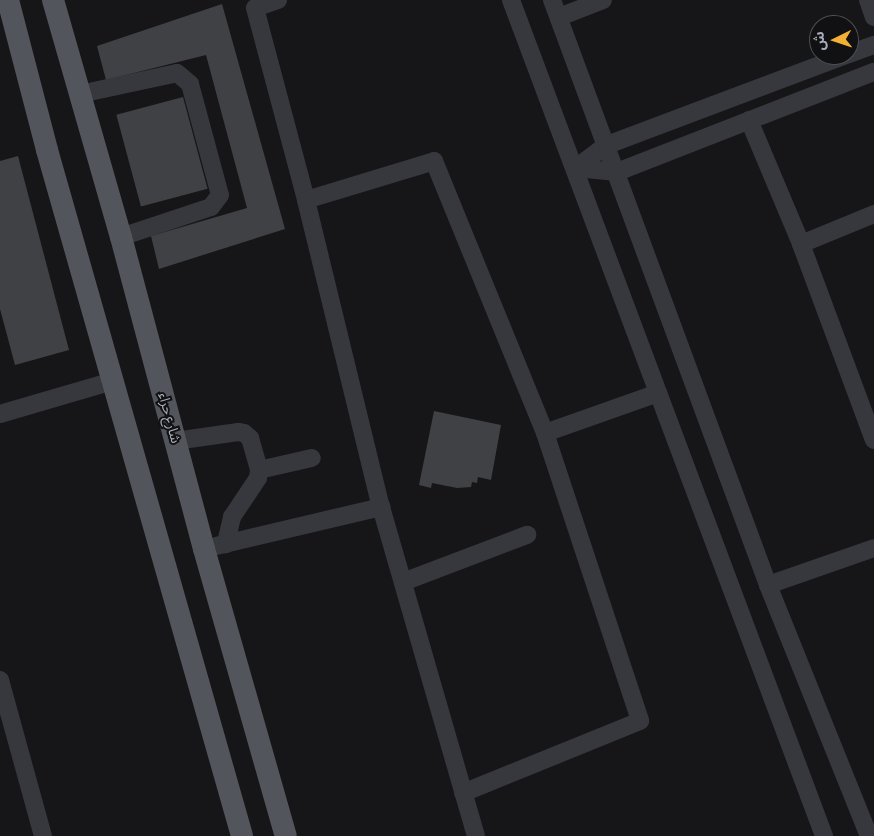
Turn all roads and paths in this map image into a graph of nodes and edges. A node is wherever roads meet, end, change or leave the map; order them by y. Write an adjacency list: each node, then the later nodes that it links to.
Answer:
1 (8, 0): 23 (main road)
2 (53, 0): 14 (main road, شارع حراء)
3 (278, 0): 19 (street)
4 (511, 0): 17 (street)
5 (552, 0): 8 (street)
6 (603, 0): 8 (street)
7 (868, 0): 9 (street)
8 (559, 17): 16 (street)
9 (874, 17)
10 (874, 45): 11 (street)
11 (859, 51)
12 (821, 65): 16 (street)
13 (874, 72): 15 (street)
14 (80, 94): 21 (main road, شارع حراء); 21 (street)
15 (749, 120): 18 (street); 22 (street)
16 (607, 145): 17 (street); 18 (street)
17 (576, 168): 18 (street); 24 (street)
18 (617, 172): 37 (street)
19 (306, 200): 26 (street); 31 (street)
20 (874, 214): 22 (street)
21 (121, 237): 28 (main road, شارع حراء)
22 (800, 244): 27 (street)
23 (113, 381): 25 (street); 41 (main road)
24 (658, 393): 26 (street); 44 (street)
25 (0, 414)
26 (545, 433): 39 (street)
27 (874, 440)
28 (176, 441): 30 (street); 35 (main road, شارع حراء)
29 (312, 458): 30 (street)
30 (259, 470): 33 (street)
31 (381, 507): 33 (street); 36 (street)
32 (527, 535): 36 (street)
33 (226, 544): 35 (street)
34 (874, 548): 37 (street)
35 (204, 549): 42 (main road, شارع حراء)
36 (402, 582): 39 (street)
37 (768, 585): 45 (street)
38 (1, 684): 40 (street)
39 (464, 793): 43 (street)
40 (43, 836)
41 (242, 836)
42 (286, 836)
43 (476, 836)
44 (824, 836)
45 (870, 836)

